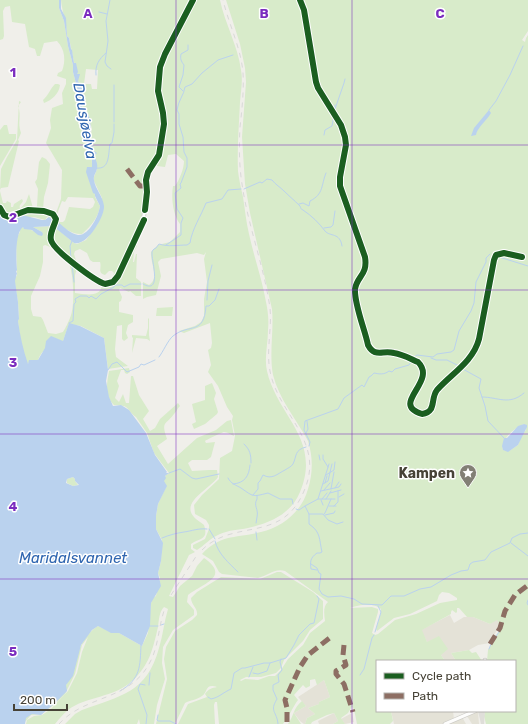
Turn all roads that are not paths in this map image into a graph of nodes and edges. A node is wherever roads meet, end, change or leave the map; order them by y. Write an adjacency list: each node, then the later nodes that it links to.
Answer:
1 (193, 0): 3 (street)
2 (300, 0): 4 (street)
3 (0, 208)
4 (522, 257)
5 (473, 712): 6 (street)
6 (445, 724)

